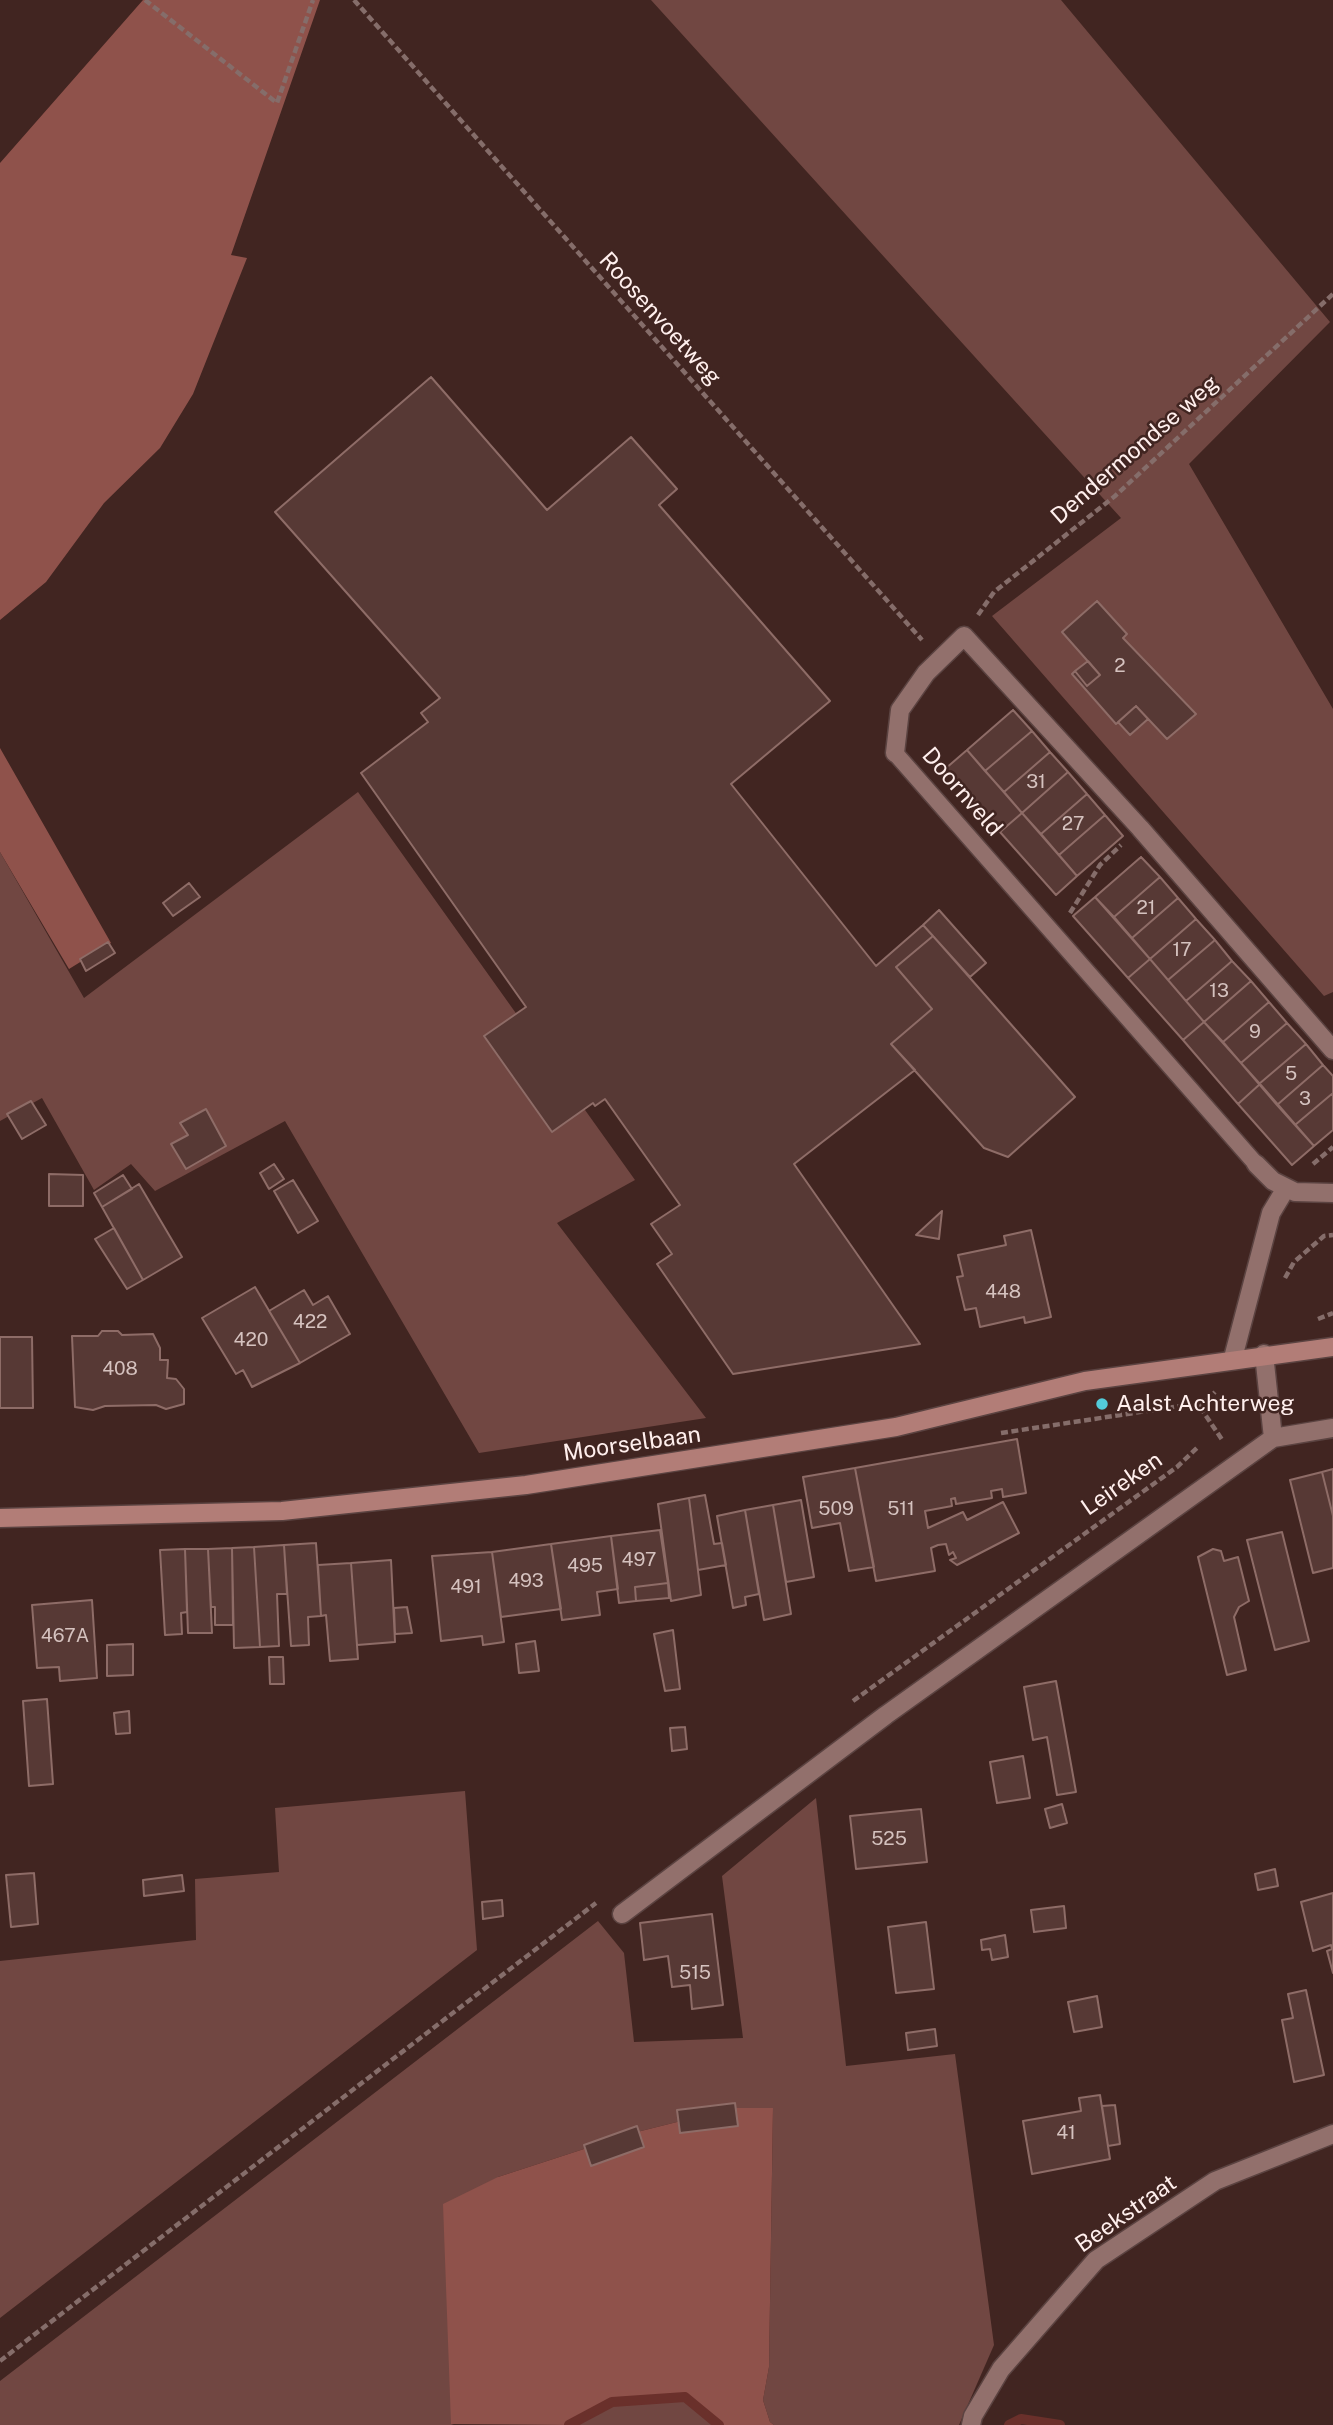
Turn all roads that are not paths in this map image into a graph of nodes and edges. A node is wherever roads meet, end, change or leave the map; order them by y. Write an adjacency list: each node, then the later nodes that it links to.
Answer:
1 (895, 753): 2 (street, Doornveld); 3 (lane, Doornveld)
2 (1333, 1050)
3 (1256, 1164): 4 (street, Doornveld)
4 (1286, 1188): 5 (street); 8 (street)
5 (1333, 1193)
6 (1333, 1347): 7 (main road, Moorselbaan)
7 (1264, 1354): 8 (main road, Moorselbaan); 10 (street)
8 (1233, 1358): 11 (main road, Moorselbaan)
9 (1333, 1428): 10 (street)
10 (1273, 1438): 12 (street)
11 (0, 1518)
12 (622, 1914)
13 (1333, 2134): 14 (street, Beekstraat)
14 (972, 2420)

